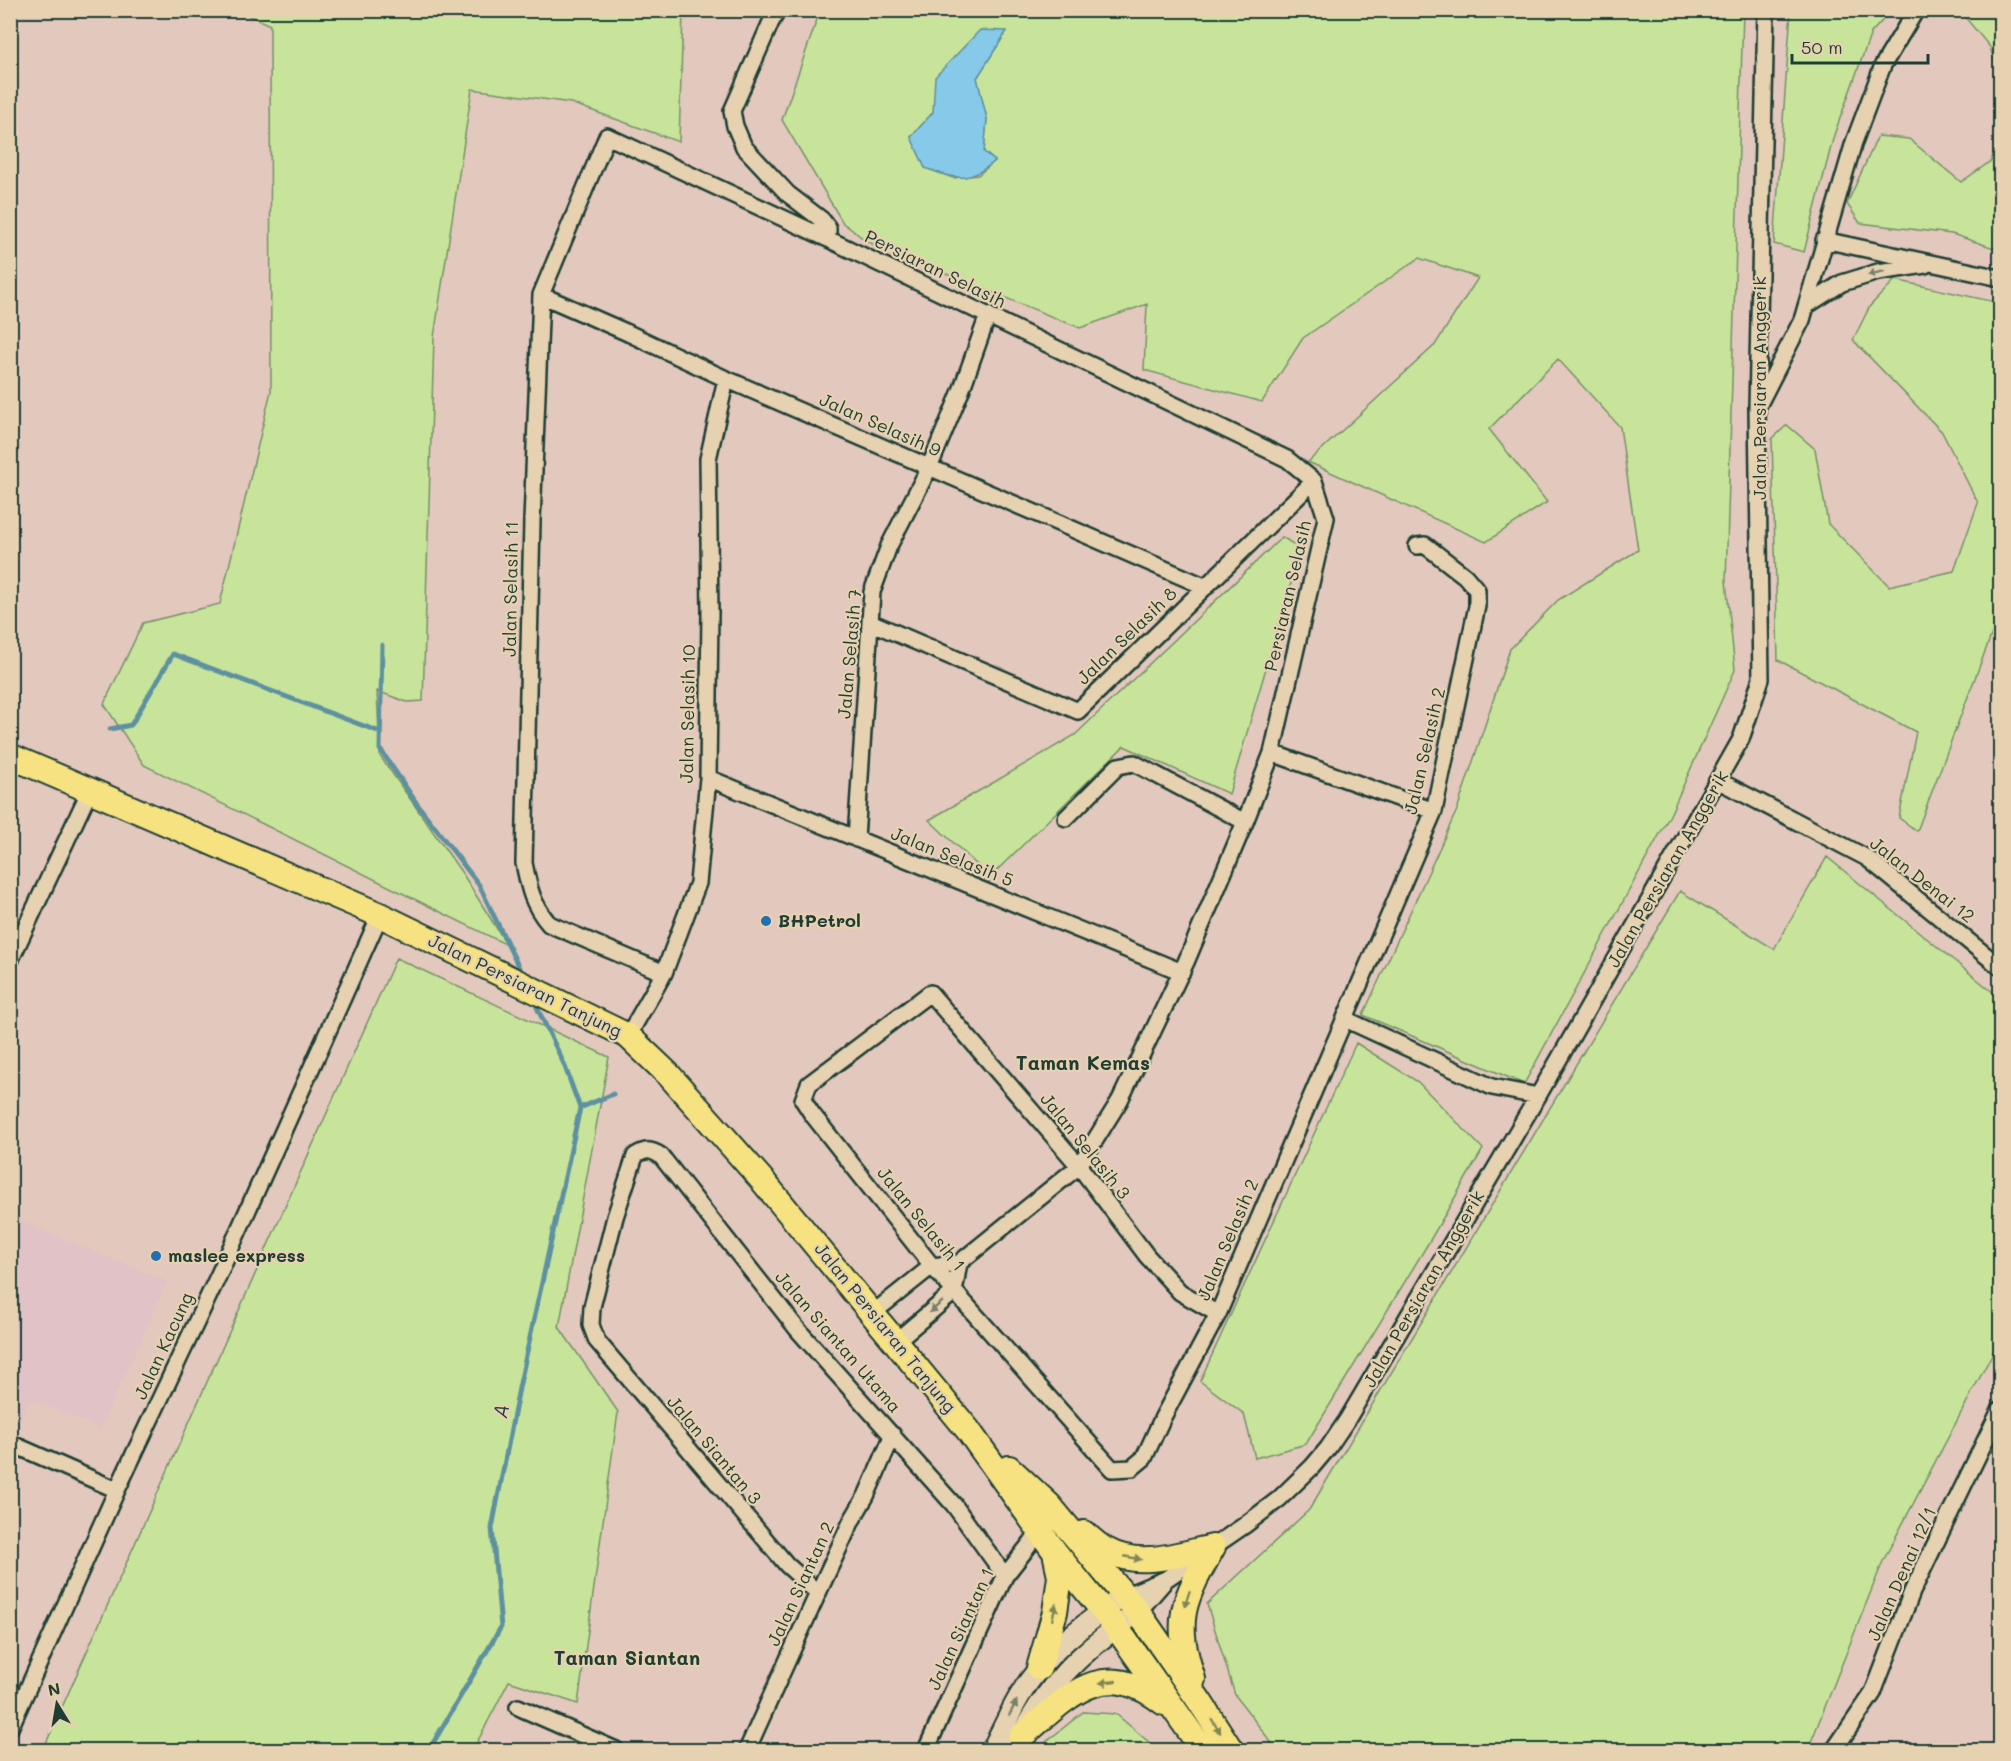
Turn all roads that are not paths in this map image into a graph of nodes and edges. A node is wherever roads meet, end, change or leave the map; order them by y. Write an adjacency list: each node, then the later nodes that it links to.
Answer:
1 (778, 10): 5 (street)
2 (1766, 10): 13 (street, Jalan Persiaran Anggerik)
3 (1916, 10): 6 (street)
4 (607, 136): 5 (street, Persiaran Selasih); 9 (street, Jalan Selasih 11)
5 (828, 239): 11 (street, Persiaran Selasih)
6 (1824, 240): 7 (street); 10 (street)
7 (1934, 263): 8 (street); 10 (street, one-way to 10)
8 (2001, 278)
9 (541, 295): 12 (street, Jalan Selasih 9); 32 (street, Jalan Selasih 11)
10 (1806, 306): 13 (street)
11 (988, 315): 14 (street, Jalan Selasih 7); 15 (street, Persiaran Selasih)
12 (726, 379): 14 (street, Jalan Selasih 9); 21 (street, Jalan Selasih 10)
13 (1757, 407): 22 (street, Jalan Persiaran Anggerik)
14 (929, 468): 17 (street, Jalan Selasih 9); 18 (street, Jalan Selasih 7)
15 (1314, 482): 17 (street, Jalan Selasih 8); 19 (street, Persiaran Selasih)
16 (1417, 546): 24 (street, Jalan Selasih 2)
17 (1206, 587): 18 (street, Jalan Selasih 8)
18 (870, 622): 27 (street, Jalan Selasih 7)
19 (1272, 753): 24 (street); 26 (street, Persiaran Selasih)
20 (10, 756): 23 (main road, Jalan Persiaran Tanjung)
21 (708, 778): 27 (street, Jalan Selasih 5); 32 (street, Jalan Selasih 10)
22 (1719, 781): 30 (street, Jalan Denai 12); 36 (street, Jalan Persiaran Anggerik)
23 (90, 790): 28 (main road, Jalan Persiaran Tanjung); 29 (street)
24 (1434, 812): 34 (street, Jalan Selasih 2)
25 (1066, 818): 26 (street)
26 (1245, 822): 31 (street, Persiaran Selasih)
27 (856, 839): 31 (street, Jalan Selasih 5)
28 (380, 915): 35 (main road, Jalan Persiaran Tanjung); 50 (street, Jalan Kacung)
29 (10, 961)
30 (2001, 967)
31 (1182, 972): 37 (street, Persiaran Selasih)
32 (664, 973): 35 (street, Jalan Selasih 10)
33 (930, 993): 37 (street, Jalan Selasih 3); 39 (street, Jalan Selasih 1)
34 (1345, 1020): 36 (street); 42 (street, Jalan Selasih 2)
35 (627, 1036): 41 (main road, Jalan Persiaran Tanjung)
36 (1538, 1096): 53 (street, Jalan Persiaran Anggerik)
37 (1079, 1166): 38 (street, Persiaran Selasih); 42 (street, Jalan Selasih 3)
38 (959, 1263): 39 (street); 40 (street)
39 (932, 1266): 40 (street, Jalan Selasih 1); 41 (street)
40 (954, 1292): 44 (street, one-way to 44); 49 (street, Jalan Selasih 1)
41 (873, 1312): 44 (main road, Jalan Persiaran Tanjung)
42 (1218, 1314): 49 (street, Jalan Selasih 2)
43 (591, 1324): 47 (street, Jalan Siantan Utama); 56 (street, Jalan Siantan 3)
44 (896, 1341): 46 (main road, Jalan Persiaran Tanjung)
45 (2001, 1410): 71 (street, Jalan Denai 12/1)
46 (968, 1430): 51 (main road, Jalan Persiaran Tanjung); 52 (main road, Jalan Persiaran Tanjung)
47 (893, 1435): 55 (street, Jalan Siantan Utama); 56 (street, Jalan Siantan 2)
48 (12, 1447): 50 (street)
49 (1132, 1468)
50 (117, 1490): 63 (street, Jalan Kacung)
51 (1049, 1505): 53 (main road, one-way to 53); 57 (main road, Jalan Persiaran Tanjung)
52 (1041, 1530): 54 (main road, Jalan Persiaran Tanjung); 55 (street, Jalan Siantan 1)
53 (1213, 1547): 57 (street, Jalan Persiaran Anggerik); 60 (main road, one-way to 60)
54 (1055, 1552): 58 (main road, Jalan Persiaran Tanjung); 59 (main road, one-way to 54)
55 (1005, 1575): 67 (street, Jalan Siantan 1)
56 (818, 1593): 66 (street, Jalan Siantan 2)
57 (1131, 1604): 58 (street, Jalan Persiaran Anggerik); 60 (main road, Jalan Persiaran Tanjung)
58 (1109, 1619): 59 (street, Jalan Persiaran Anggerik); 62 (main road, Jalan Persiaran Tanjung); 64 (street, Jalan Persiaran Anggerik)
59 (1039, 1668): 68 (street, Jalan Persiaran Anggerik, one-way to 59)
60 (1200, 1702): 70 (main road, Jalan Persiaran Tanjung, one-way to 70)
61 (518, 1707): 65 (street)
62 (1178, 1714): 64 (main road, one-way to 64); 69 (main road, Jalan Persiaran Tanjung)
63 (10, 1728)
64 (1018, 1744)
65 (616, 1750)
66 (747, 1750)
67 (926, 1750)
68 (992, 1750)
69 (1203, 1750)
70 (1231, 1750)
71 (1833, 1750)

